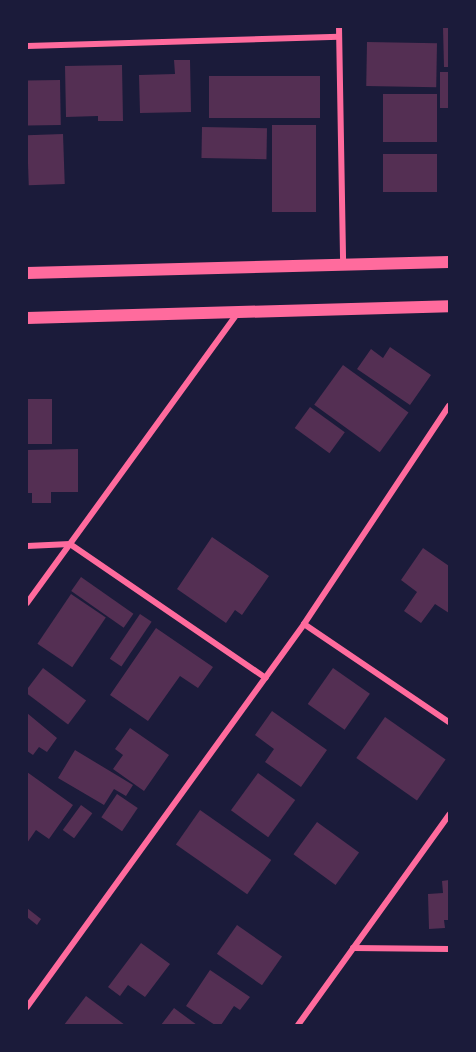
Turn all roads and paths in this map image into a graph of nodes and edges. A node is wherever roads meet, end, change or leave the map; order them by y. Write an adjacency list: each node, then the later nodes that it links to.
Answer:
1 (339, 27): 2 (street)
2 (339, 37): 3 (street); 5 (street)
3 (27, 46)
4 (449, 262): 5 (main road)
5 (343, 265): 6 (main road)
6 (27, 273)
7 (449, 306): 8 (main road)
8 (238, 314): 9 (main road); 11 (street)
9 (27, 318)
10 (449, 406): 14 (street)
11 (70, 544): 12 (street); 13 (street); 15 (street)
12 (27, 546)
13 (27, 603)
14 (304, 624): 15 (street); 16 (street)
15 (266, 678): 20 (street)
16 (449, 722)
17 (449, 815): 18 (street)
18 (354, 948): 19 (street); 21 (street)
19 (449, 949)
20 (27, 1007)
21 (298, 1025)

